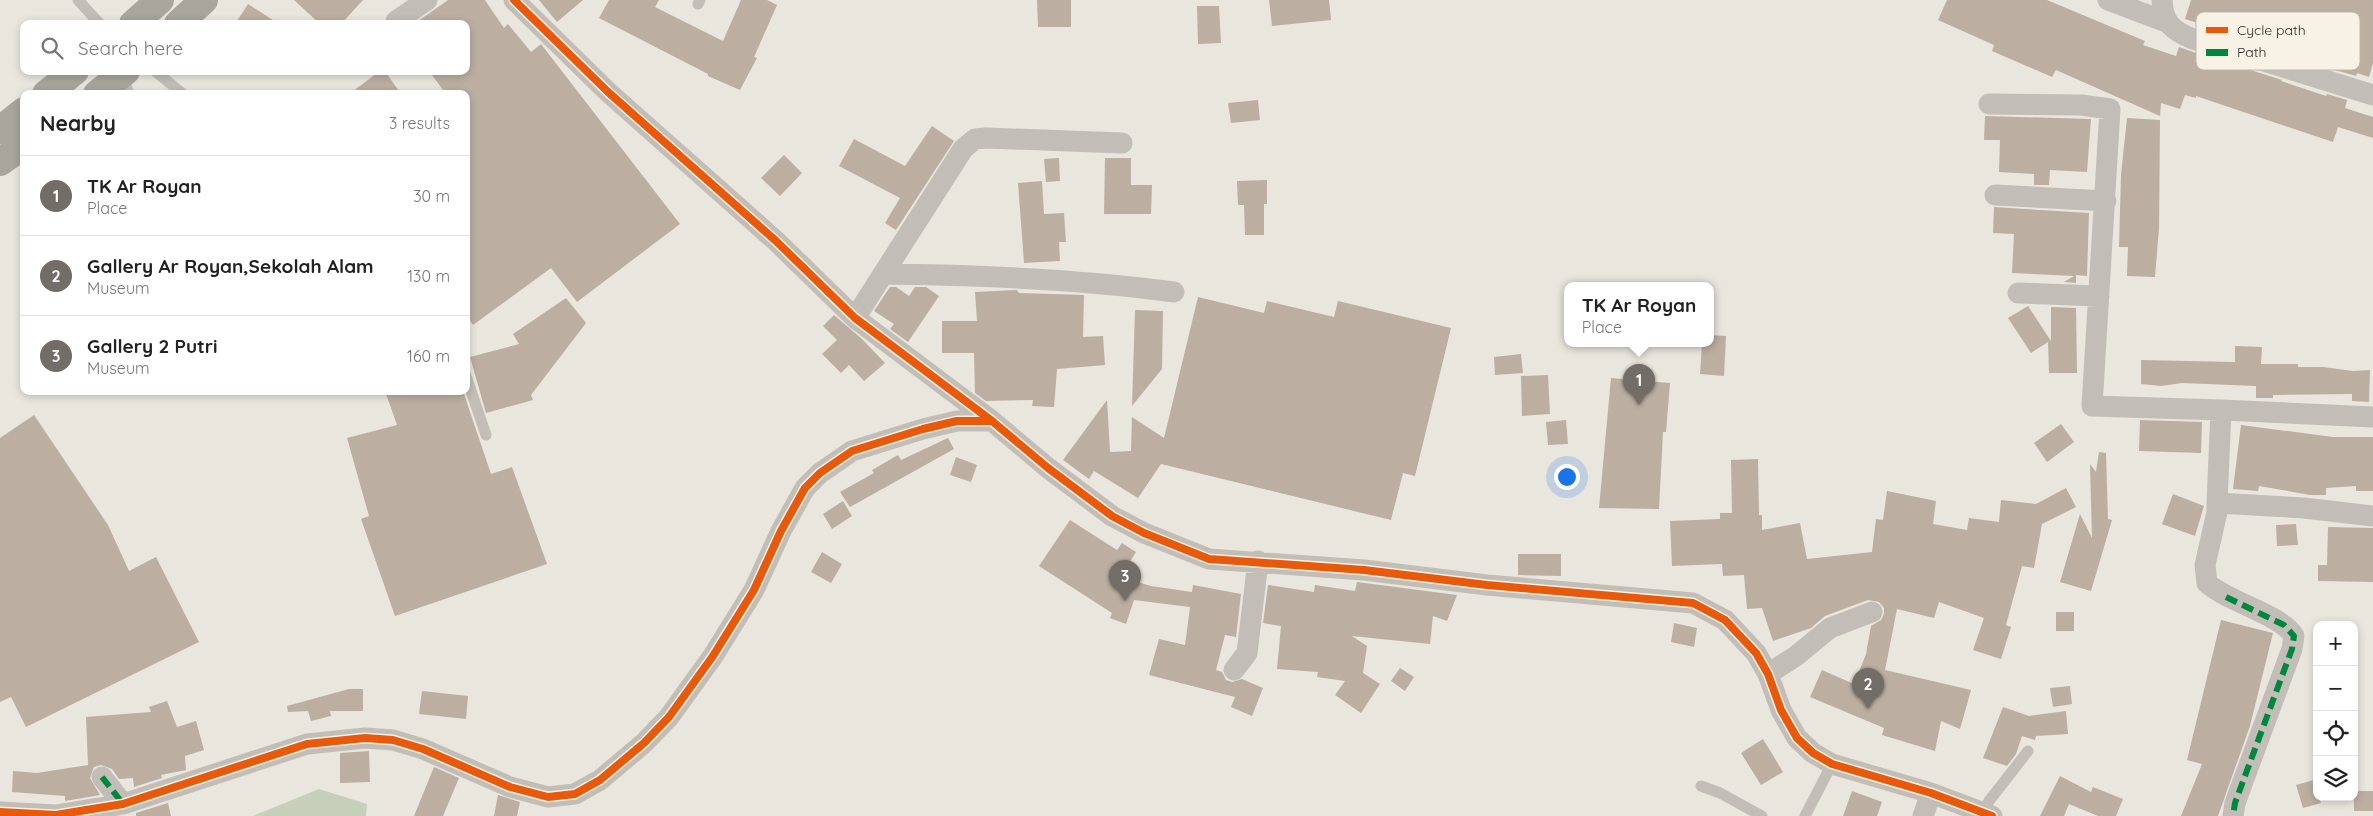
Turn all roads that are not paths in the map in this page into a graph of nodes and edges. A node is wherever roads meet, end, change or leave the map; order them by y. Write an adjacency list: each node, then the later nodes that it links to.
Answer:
1 (78, 0): 8 (lane)
2 (160, 0): 9 (highway)
3 (204, 0): 10 (highway)
4 (427, 0): 11 (street)
5 (514, 0): 34 (street)
6 (2108, 0): 12 (street)
7 (2162, 0): 12 (street)
8 (96, 20)
9 (138, 20)
10 (182, 20)
11 (397, 20)
12 (2166, 22): 13 (street)
13 (2196, 41)
14 (2289, 70): 21 (street)
15 (70, 75): 18 (highway)
16 (160, 75): 20 (lane)
17 (126, 80): 19 (highway)
18 (51, 90)
19 (105, 90)
20 (178, 90)
21 (2373, 96)
22 (1989, 104): 29 (street)
23 (20, 114): 24 (highway)
24 (0, 130)
25 (1122, 144): 30 (street)
26 (20, 148): 27 (highway)
27 (0, 162)
28 (1995, 195): 29 (street)
29 (2106, 200): 33 (street)
30 (884, 274): 31 (street); 34 (street)
31 (1174, 292)
32 (2018, 293): 33 (street)
33 (2099, 296): 36 (street)
34 (855, 318): 38 (street)
35 (470, 388): 39 (lane)
36 (2221, 410): 37 (street); 40 (street)
37 (2373, 417)
38 (992, 421): 42 (street); 51 (street)
39 (486, 435)
40 (2217, 503): 41 (street); 57 (street)
41 (2373, 516)
42 (1258, 561): 44 (street); 45 (street)
43 (1872, 612): 45 (street)
44 (1234, 670)
45 (1768, 674): 47 (street)
46 (2028, 751): 53 (lane)
47 (1832, 764): 50 (street); 55 (lane)
48 (102, 777): 51 (street)
49 (1701, 786): 54 (lane)
50 (1931, 793): 53 (street); 56 (street)
51 (122, 804): 52 (street)
52 (0, 812)
53 (1988, 814)
54 (1762, 816)
55 (1805, 816)
56 (1923, 816)
57 (2233, 816)

